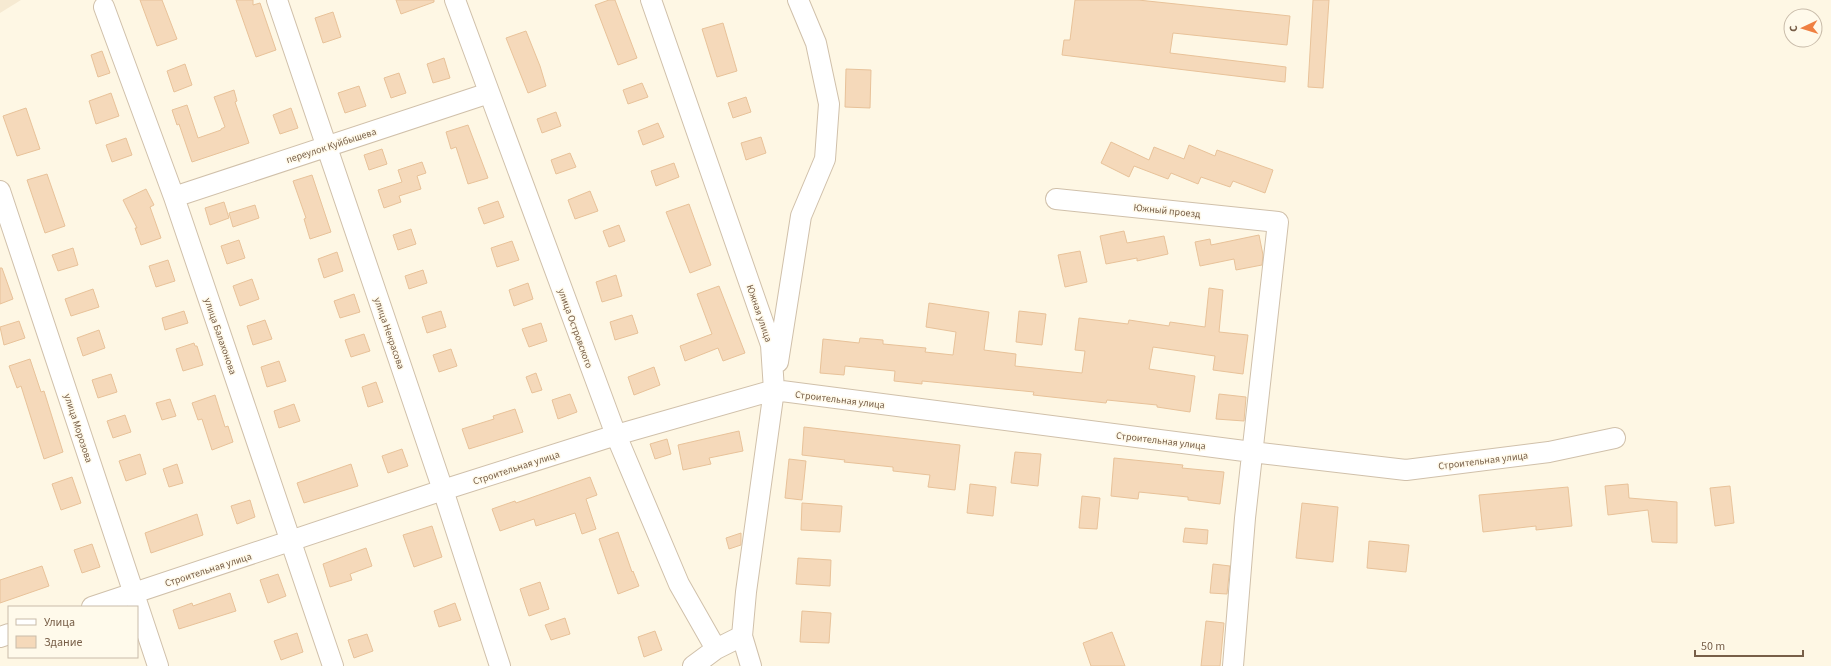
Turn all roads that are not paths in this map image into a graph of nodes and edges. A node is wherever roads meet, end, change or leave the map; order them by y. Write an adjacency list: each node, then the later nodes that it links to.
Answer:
1 (277, 0): 7 (street, улица Некрасова)
2 (455, 0): 6 (street, улица Островского)
3 (651, 0): 11 (street, Южная улица)
4 (798, 0): 11 (street)
5 (104, 7): 9 (street, улица Балахонова)
6 (489, 93): 7 (street, переулок Куйбышева); 12 (street, улица Островского)
7 (327, 146): 9 (street, переулок Куйбышева); 15 (street, улица Некрасова)
8 (0, 190): 17 (street, улица Морозова)
9 (174, 198): 16 (street, улица Балахонова)
10 (1056, 199): 14 (street, Южный проезд)
11 (774, 390): 12 (street, Строительная улица); 14 (street, Строительная улица); 21 (street, Южная улица)
12 (616, 435): 15 (street, Строительная улица); 22 (street, улица Островского)
13 (1615, 438): 14 (street, Строительная улица)
14 (1252, 452): 28 (street)
15 (443, 490): 16 (street, Строительная улица); 25 (street, улица Некрасова)
16 (291, 542): 17 (street, Строительная улица); 24 (street, улица Балахонова)
17 (133, 594): 18 (street, Строительная улица); 19 (street, улица Морозова)
18 (95, 606)
19 (137, 606)
20 (138, 608): 23 (street, улица Морозова)
21 (742, 636): 22 (street); 27 (street)
22 (716, 649): 26 (street)
23 (158, 666)
24 (333, 666)
25 (500, 666)
26 (693, 666)
27 (751, 666)
28 (1233, 666)

